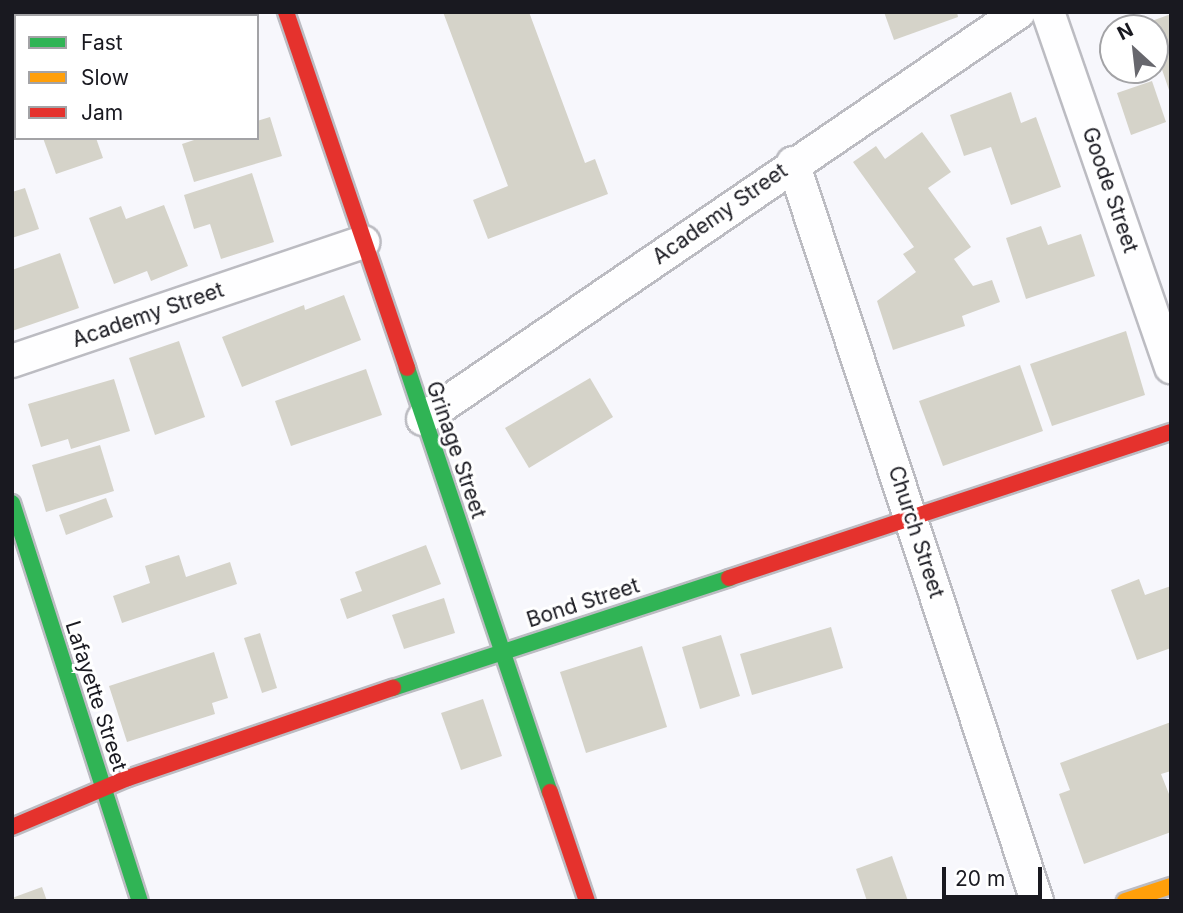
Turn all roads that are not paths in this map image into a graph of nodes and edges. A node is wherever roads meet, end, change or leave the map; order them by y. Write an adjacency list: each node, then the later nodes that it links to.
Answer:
1 (286, 12): 5 (street, Grinage Street)
2 (1019, 12): 4 (street, Academy Street)
3 (1054, 14): 7 (street, Goode Street)
4 (793, 163): 8 (street, Academy Street); 11 (street, Church Street)
5 (363, 242): 6 (street, Academy Street); 8 (street, Grinage Street)
6 (12, 361)
7 (1171, 367)
8 (423, 419): 12 (street, Grinage Street)
9 (1171, 432): 11 (street, Bond Street)
10 (12, 503): 13 (street, Lafayette Street)
11 (912, 520): 12 (street, Bond Street); 18 (street, Church Street)
12 (502, 651): 13 (street, Bond Street); 17 (street, Grinage Street)
13 (103, 787): 14 (street, Bond Street); 16 (street, Lafayette Street)
14 (12, 827)
15 (1171, 886): 19 (street)
16 (140, 901)
17 (587, 901)
18 (1037, 901)
19 (1125, 901)

